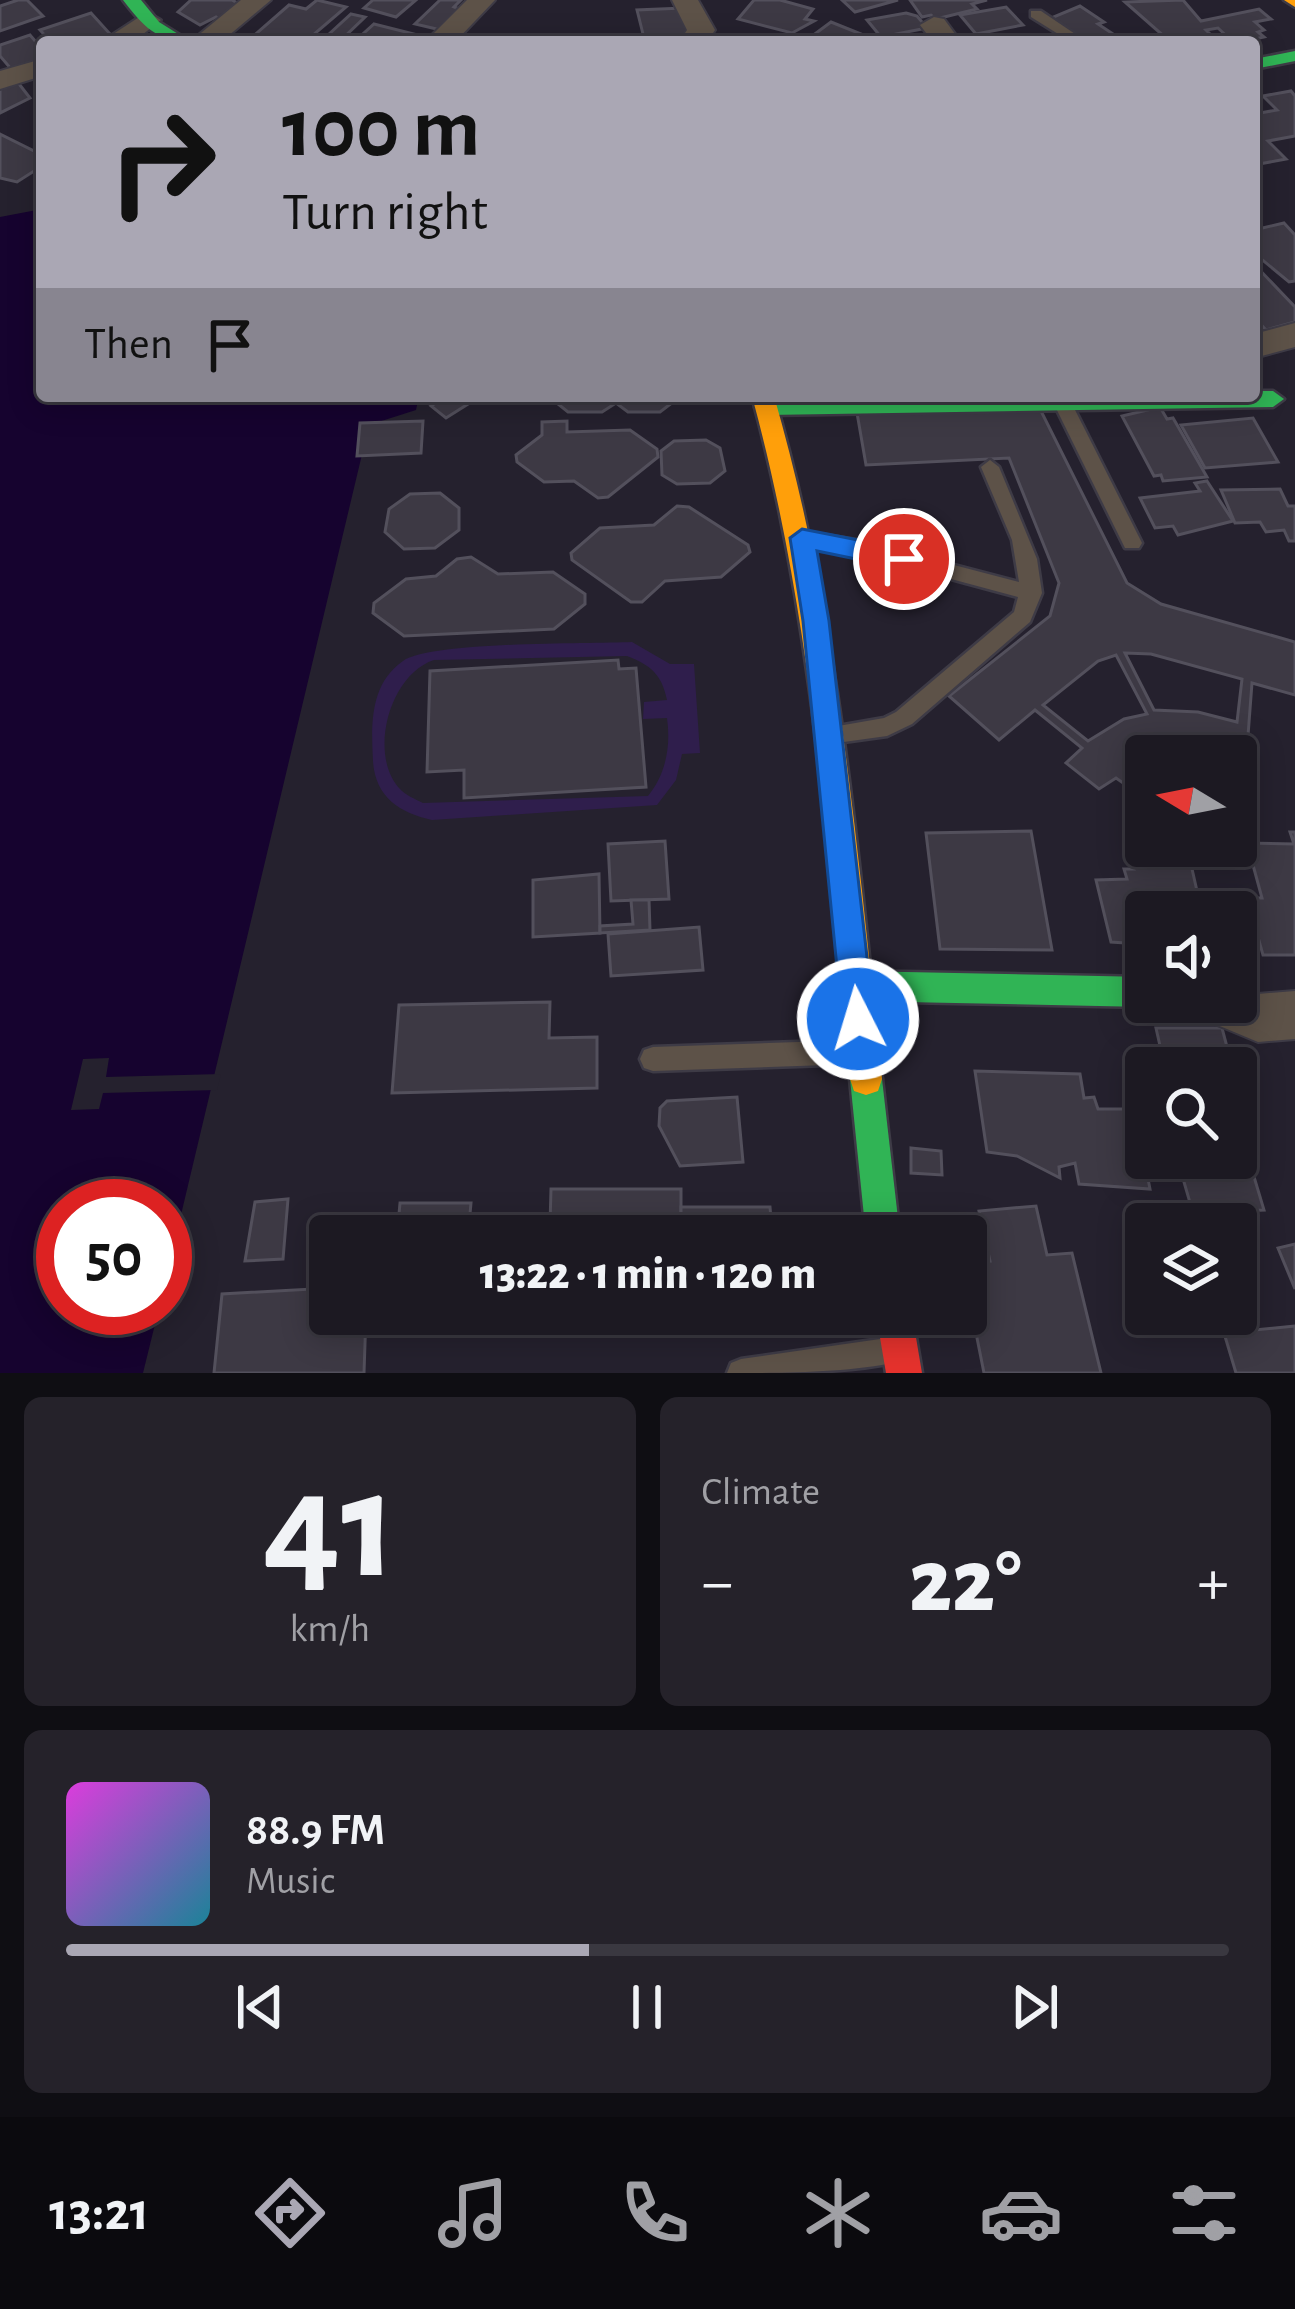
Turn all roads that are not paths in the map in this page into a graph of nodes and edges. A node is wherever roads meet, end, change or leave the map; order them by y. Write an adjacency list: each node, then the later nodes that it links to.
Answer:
1 (259, 0): 9 (street)
2 (272, 0): 10 (street)
3 (482, 0): 11 (street)
4 (685, 0): 12 (street)
5 (140, 10): 7 (street); 8 (main road)
6 (1036, 14): 13 (lane)
7 (120, 36)
8 (174, 36)
9 (212, 36)
10 (227, 36)
11 (445, 36)
12 (697, 36)
13 (1071, 36)
14 (36, 69): 15 (street)
15 (0, 80)
16 (1295, 335): 17 (street)
17 (1260, 344)
18 (1260, 399): 19 (main road)
19 (1273, 399)
20 (765, 402): 23 (main road)
21 (1061, 402): 24 (lane)
22 (990, 467): 25 (lane)
23 (802, 538): 25 (lane); 26 (main road)
24 (1132, 543)
25 (1032, 593): 26 (lane)
26 (829, 735): 27 (main road)
27 (855, 986): 28 (main road); 31 (main road)
28 (1125, 992)
29 (1295, 1015): 30 (street)
30 (1257, 1018)
31 (861, 1052): 32 (lane); 33 (main road)
32 (653, 1059)
33 (880, 1215)
34 (902, 1362): 35 (lane)
35 (741, 1373)

